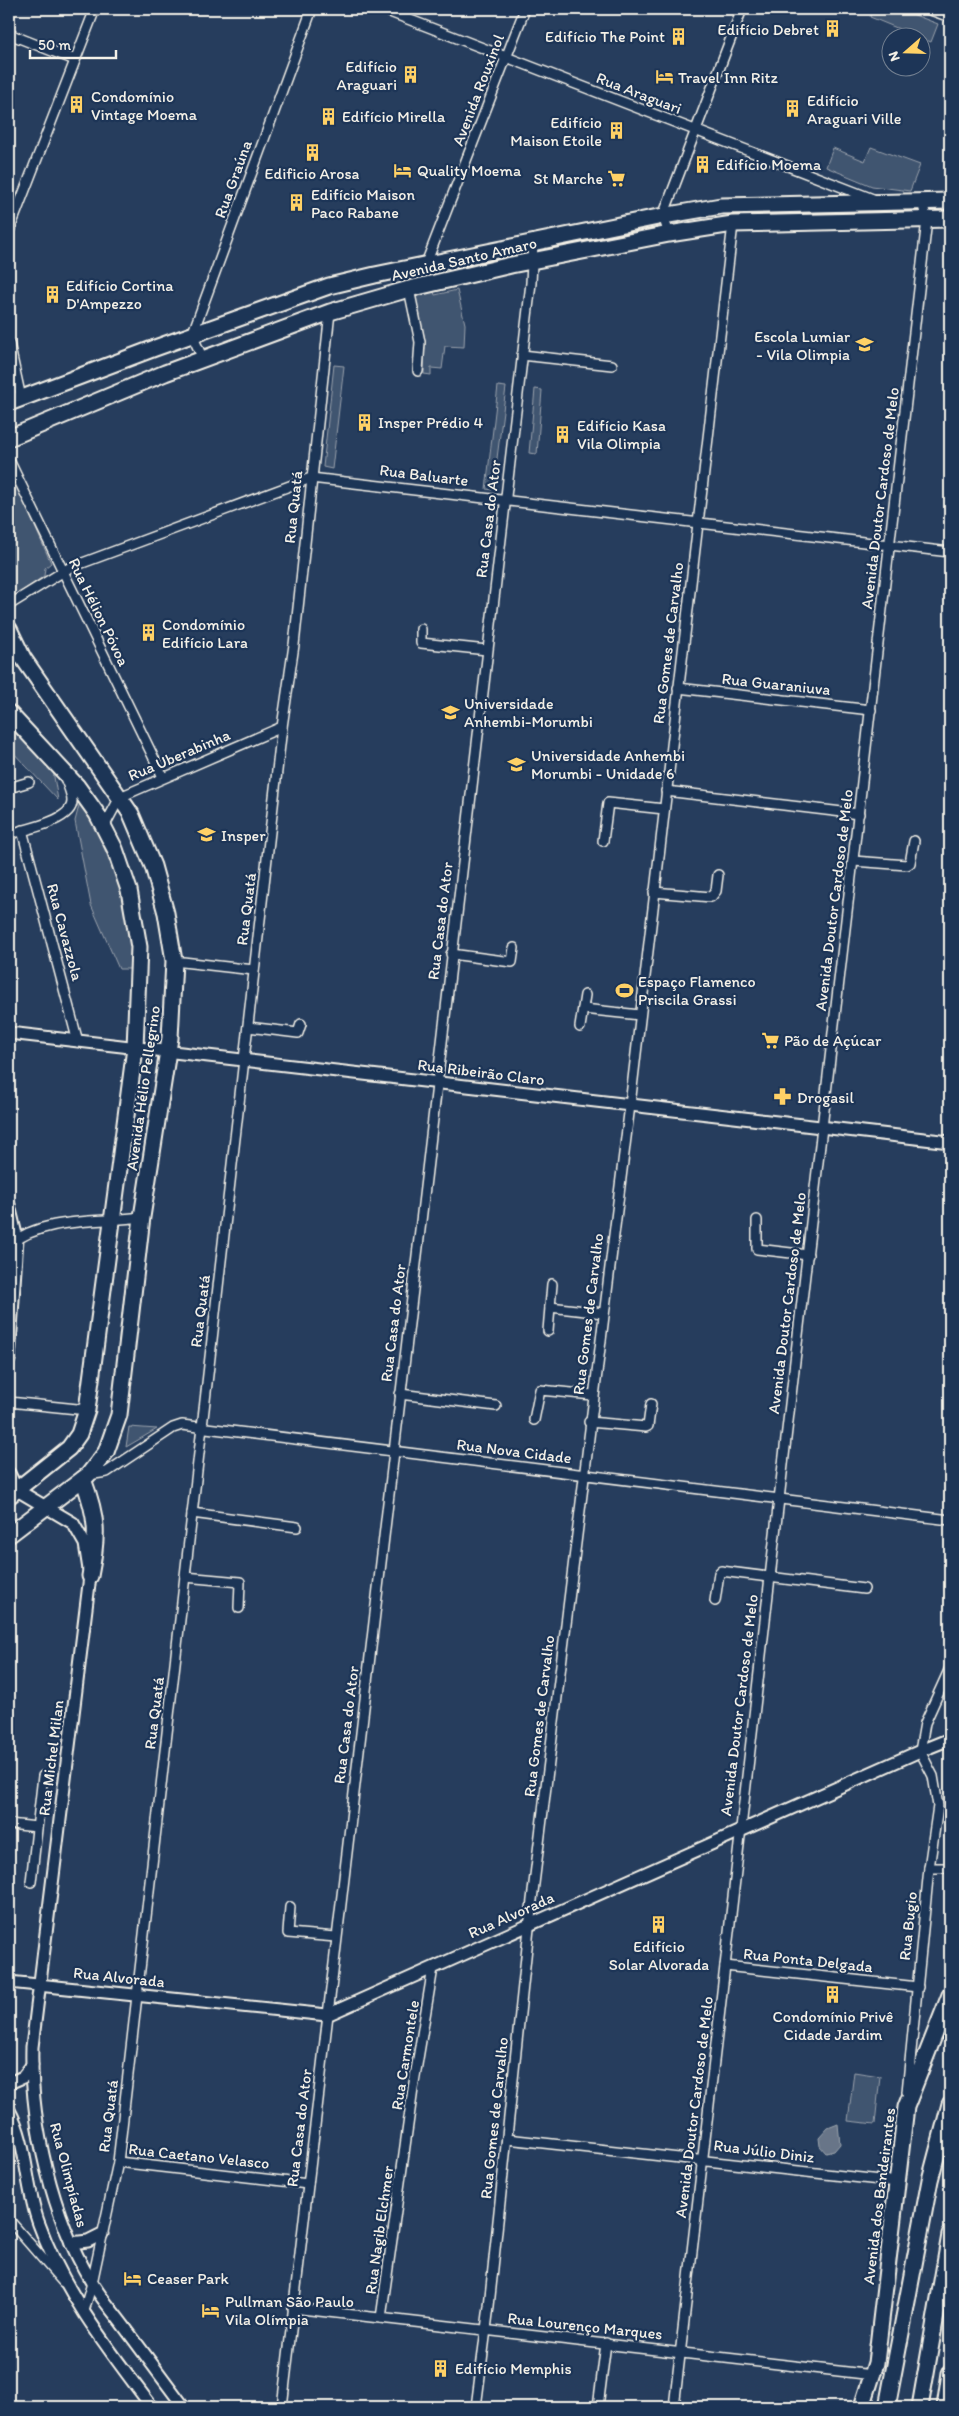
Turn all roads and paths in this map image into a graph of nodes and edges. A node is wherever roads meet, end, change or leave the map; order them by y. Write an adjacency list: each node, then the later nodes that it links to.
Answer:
1 (95, 9): 10 (street)
2 (312, 9): 26 (street, Rua Graúna)
3 (382, 9): 9 (street, Rua Araguari)
4 (525, 9): 9 (street, Avenida Rouxinol)
5 (742, 9): 11 (street)
6 (928, 9): 7 (street)
7 (950, 17)
8 (9, 34): 10 (street)
9 (507, 58): 11 (street, Rua Araguari); 23 (street, Avenida Rouxinol)
10 (75, 60): 19 (street)
11 (695, 130): 14 (street, Rua Araguari); 15 (street)
12 (950, 201): 13 (main road, Avenida Santo Amaro)
13 (922, 202): 14 (main road, Avenida Santo Amaro); 16 (street, Avenida Doutor Cardoso de Melo)
14 (885, 203): 15 (main road, Avenida Santo Amaro)
15 (663, 216): 20 (street); 21 (main road, Avenida Santo Amaro)
16 (927, 220): 17 (main road, Avenida Santo Amaro); 18 (main road, Avenida Santo Amaro); 38 (street, Avenida Doutor Cardoso de Melo)
17 (950, 220)
18 (733, 224): 20 (main road, Avenida Santo Amaro); 37 (street, Rua Gomes de Carvalho)
19 (9, 231)
20 (669, 234): 22 (main road, Avenida Santo Amaro)
21 (534, 242): 22 (street, Rua Casa do Ator); 23 (main road, Avenida Santo Amaro)
22 (533, 260): 24 (main road, Avenida Santo Amaro); 28 (street, Rua Casa do Ator)
23 (425, 266): 26 (main road, Avenida Santo Amaro)
24 (409, 289): 25 (main road, Avenida Santo Amaro); 31 (street)
25 (330, 312): 29 (main road, Avenida Santo Amaro); 35 (street, Rua Quatá)
26 (192, 336): 29 (street); 32 (main road, Avenida Santo Amaro)
27 (9, 343): 32 (street)
28 (522, 355): 30 (street); 36 (street, Rua Casa do Ator)
29 (203, 359): 33 (main road, Avenida Santo Amaro)
30 (612, 365)
31 (418, 370)
32 (15, 401)
33 (9, 438)
34 (9, 460): 40 (street, Rua Hélion Póvoa)
35 (311, 478): 36 (street, Rua Baluarte); 40 (street, Rua Baluarte); 49 (street, Rua Quatá)
36 (505, 500): 37 (street, Rua Baluarte); 44 (street, Rua Casa do Ator)
37 (697, 522): 38 (street, Rua Baluarte); 46 (street, Rua Gomes de Carvalho)
38 (890, 545): 39 (street, Rua Baluarte); 47 (street, Avenida Doutor Cardoso de Melo)
39 (950, 552)
40 (63, 572): 41 (street, Rua Baluarte); 51 (street, Rua Hélion Póvoa)
41 (9, 605)
42 (421, 628): 44 (street)
43 (9, 629): 45 (main road, Avenida Hélio Pellegrino)
44 (487, 650): 67 (street, Rua Casa do Ator)
45 (15, 651): 55 (main road, Avenida Hélio Pellegrino)
46 (678, 688): 47 (street, Rua Guaraniuva); 54 (street, Rua Gomes de Carvalho)
47 (871, 710): 57 (street, Avenida Doutor Cardoso de Melo)
48 (9, 712): 50 (main road, Avenida Hélio Pellegrino)
49 (282, 728): 51 (street, Rua Uberabinha); 69 (street, Rua Quatá)
50 (62, 769): 58 (main road, Avenida Hélio Pellegrino); 59 (street)
51 (163, 777): 55 (street, Rua Uberabinha)
52 (29, 782): 53 (street)
53 (9, 788)
54 (666, 791): 56 (street, Rua Gomes de Carvalho); 57 (street)
55 (120, 797): 58 (street, Rua Uberabinha); 68 (main road, Avenida Hélio Pellegrino)
56 (664, 809): 61 (street); 65 (street, Rua Gomes de Carvalho)
57 (859, 814): 63 (street, Avenida Doutor Cardoso de Melo)
58 (104, 827): 78 (main road, Avenida Hélio Pellegrino)
59 (22, 830): 60 (street); 77 (street, Rua Cavazzola)
60 (9, 834)
61 (603, 841)
62 (914, 841): 63 (street)
63 (853, 861): 83 (street, Avenida Doutor Cardoso de Melo)
64 (718, 875): 65 (street)
65 (654, 892): 72 (street, Rua Gomes de Carvalho)
66 (514, 948): 67 (street)
67 (451, 954): 81 (street, Rua Casa do Ator)
68 (174, 961): 69 (street); 79 (main road, Avenida Hélio Pellegrino)
69 (254, 970): 74 (street, Rua Quatá)
70 (584, 995): 71 (street)
71 (583, 1009): 72 (street); 75 (street)
72 (640, 1015): 82 (street, Rua Gomes de Carvalho)
73 (301, 1024): 74 (street)
74 (248, 1027): 80 (street, Rua Quatá)
75 (580, 1027)
76 (9, 1033): 77 (street, Rua Ribeirão Claro)
77 (78, 1042): 78 (street, Rua Ribeirão Claro)
78 (135, 1048): 79 (street, Rua Ribeirão Claro); 88 (main road, Avenida Hélio Pellegrino)
79 (168, 1051): 80 (street, Rua Ribeirão Claro); 86 (main road, Avenida Hélio Pellegrino)
80 (244, 1060): 81 (street, Rua Ribeirão Claro); 104 (street, Rua Quatá)
81 (436, 1083): 82 (street, Rua Ribeirão Claro); 96 (street, Rua Casa do Ator)
82 (630, 1105): 83 (street, Rua Ribeirão Claro); 93 (street, Rua Gomes de Carvalho)
83 (823, 1127): 84 (street, Rua Ribeirão Claro); 90 (street, Avenida Doutor Cardoso de Melo)
84 (950, 1142)
85 (9, 1206): 89 (street)
86 (142, 1217): 88 (street); 108 (main road, Avenida Hélio Pellegrino)
87 (757, 1220): 90 (street)
88 (112, 1221): 89 (street); 101 (main road, Avenida Hélio Pellegrino)
89 (13, 1242): 95 (street)
90 (808, 1255): 110 (street, Avenida Doutor Cardoso de Melo)
91 (552, 1284): 92 (street)
92 (550, 1307): 93 (street); 94 (street)
93 (603, 1313): 97 (street, Rua Gomes de Carvalho)
94 (548, 1331)
95 (9, 1360)
96 (400, 1394): 100 (street); 105 (street, Rua Casa do Ator)
97 (593, 1395): 102 (street); 103 (street, Rua Gomes de Carvalho)
98 (9, 1402): 101 (street)
99 (651, 1404): 103 (street)
100 (496, 1406)
101 (88, 1410): 109 (main road, Avenida Hélio Pellegrino)
102 (534, 1420)
103 (590, 1422): 107 (street, Rua Gomes de Carvalho)
104 (202, 1427): 105 (street, Rua Nova Cidade); 108 (street, Rua Nova Cidade); 112 (street, Rua Quatá)
105 (394, 1451): 107 (street, Rua Nova Cidade); 134 (street, Rua Casa do Ator)
106 (9, 1473): 109 (street)
107 (583, 1474): 110 (street, Rua Nova Cidade); 133 (street, Rua Gomes de Carvalho)
108 (85, 1477): 111 (main road, Avenida Hélio Pellegrino); 116 (main road)
109 (13, 1493): 111 (street, Rua Michel Milan)
110 (778, 1499): 113 (street, Rua Nova Cidade); 118 (street, Avenida Doutor Cardoso de Melo)
111 (49, 1507): 115 (main road, Avenida Hélio Pellegrino); 116 (street, Rua Michel Milan)
112 (192, 1513): 114 (street); 117 (street, Rua Quatá)
113 (950, 1520)
114 (297, 1527)
115 (9, 1535)
116 (90, 1576): 138 (street, Rua Michel Milan)
117 (185, 1576): 121 (street); 140 (street, Rua Quatá)
118 (769, 1578): 119 (street); 120 (street); 128 (street, Avenida Doutor Cardoso de Melo)
119 (864, 1589)
120 (715, 1600)
121 (239, 1608)
122 (950, 1668): 124 (street)
123 (950, 1739): 124 (street, Rua Alvorada)
124 (920, 1751): 128 (street, Rua Alvorada); 129 (street, Rua Bugio)
125 (43, 1776): 127 (street)
126 (9, 1824): 127 (street)
127 (37, 1828): 131 (street)
128 (740, 1831): 133 (street, Rua Alvorada); 135 (street, Avenida Doutor Cardoso de Melo)
129 (929, 1868): 130 (street); 139 (street, Rua Bugio)
130 (950, 1868)
131 (31, 1882)
132 (290, 1907): 134 (street)
133 (529, 1925): 136 (street, Rua Alvorada); 148 (street, Rua Gomes de Carvalho)
134 (336, 1937): 142 (street, Rua Casa do Ator)
135 (725, 1966): 139 (street, Rua Ponta Delgada); 150 (street, Avenida Doutor Cardoso de Melo)
136 (433, 1968): 142 (street, Rua Alvorada); 149 (street, Rua Carmontele)
137 (9, 1982): 138 (street, Rua Alvorada)
138 (40, 1985): 140 (street, Rua Alvorada); 143 (street, Rua Michel Milan)
139 (918, 1987): 146 (street, Rua Bugio)
140 (137, 1995): 142 (street, Rua Alvorada); 152 (street, Rua Quatá)
141 (950, 1995): 146 (main road, Avenida dos Bandeirantes)
142 (327, 2015): 154 (street, Rua Casa do Ator)
143 (32, 2065): 144 (street); 158 (street, Rua Olimpíadas)
144 (9, 2083)
145 (950, 2104): 176 (main road)
146 (906, 2107): 153 (main road, Avenida dos Bandeirantes)
147 (12, 2115): 151 (street); 160 (street)
148 (507, 2139): 150 (street, Rua Júlio Diniz); 164 (street, Rua Gomes de Carvalho)
149 (407, 2146): 163 (street, Rua Nagib Elchmer)
150 (703, 2159): 153 (street, Rua Júlio Diniz); 166 (street, Avenida Doutor Cardoso de Melo)
151 (9, 2161)
152 (118, 2162): 154 (street, Rua Caetano Velasco); 156 (street, Rua Quatá)
153 (898, 2182): 168 (main road, Avenida dos Bandeirantes)
154 (308, 2184): 161 (street, Rua Casa do Ator)
155 (10, 2220): 160 (street)
156 (102, 2234): 158 (street); 159 (street, Rua Quatá)
157 (950, 2235): 177 (main road)
158 (71, 2243): 159 (street, Rua Olimpíadas)
159 (92, 2283): 162 (street, Rua Quatá); 170 (street, Rua Olimpíadas)
160 (73, 2292): 162 (street)
161 (293, 2308): 163 (street, Rua Lourenço Marques); 171 (street, Rua Casa do Ator)
162 (84, 2311): 169 (street)
163 (381, 2318): 164 (street, Rua Lourenço Marques)
164 (485, 2330): 165 (street, Rua Lourenço Marques); 172 (street, Rua Gomes de Carvalho)
165 (606, 2343): 166 (street, Rua Lourenço Marques); 173 (street)
166 (680, 2352): 168 (street, Rua Lourenço Marques); 174 (street, Avenida Doutor Cardoso de Melo)
167 (950, 2373): 178 (main road)
168 (873, 2375): 175 (main road, Avenida dos Bandeirantes)
169 (152, 2407)
170 (184, 2407)
171 (282, 2407)
172 (476, 2407)
173 (598, 2407)
174 (674, 2407)
175 (862, 2407)
176 (887, 2407)
177 (920, 2407)
178 (945, 2407)

